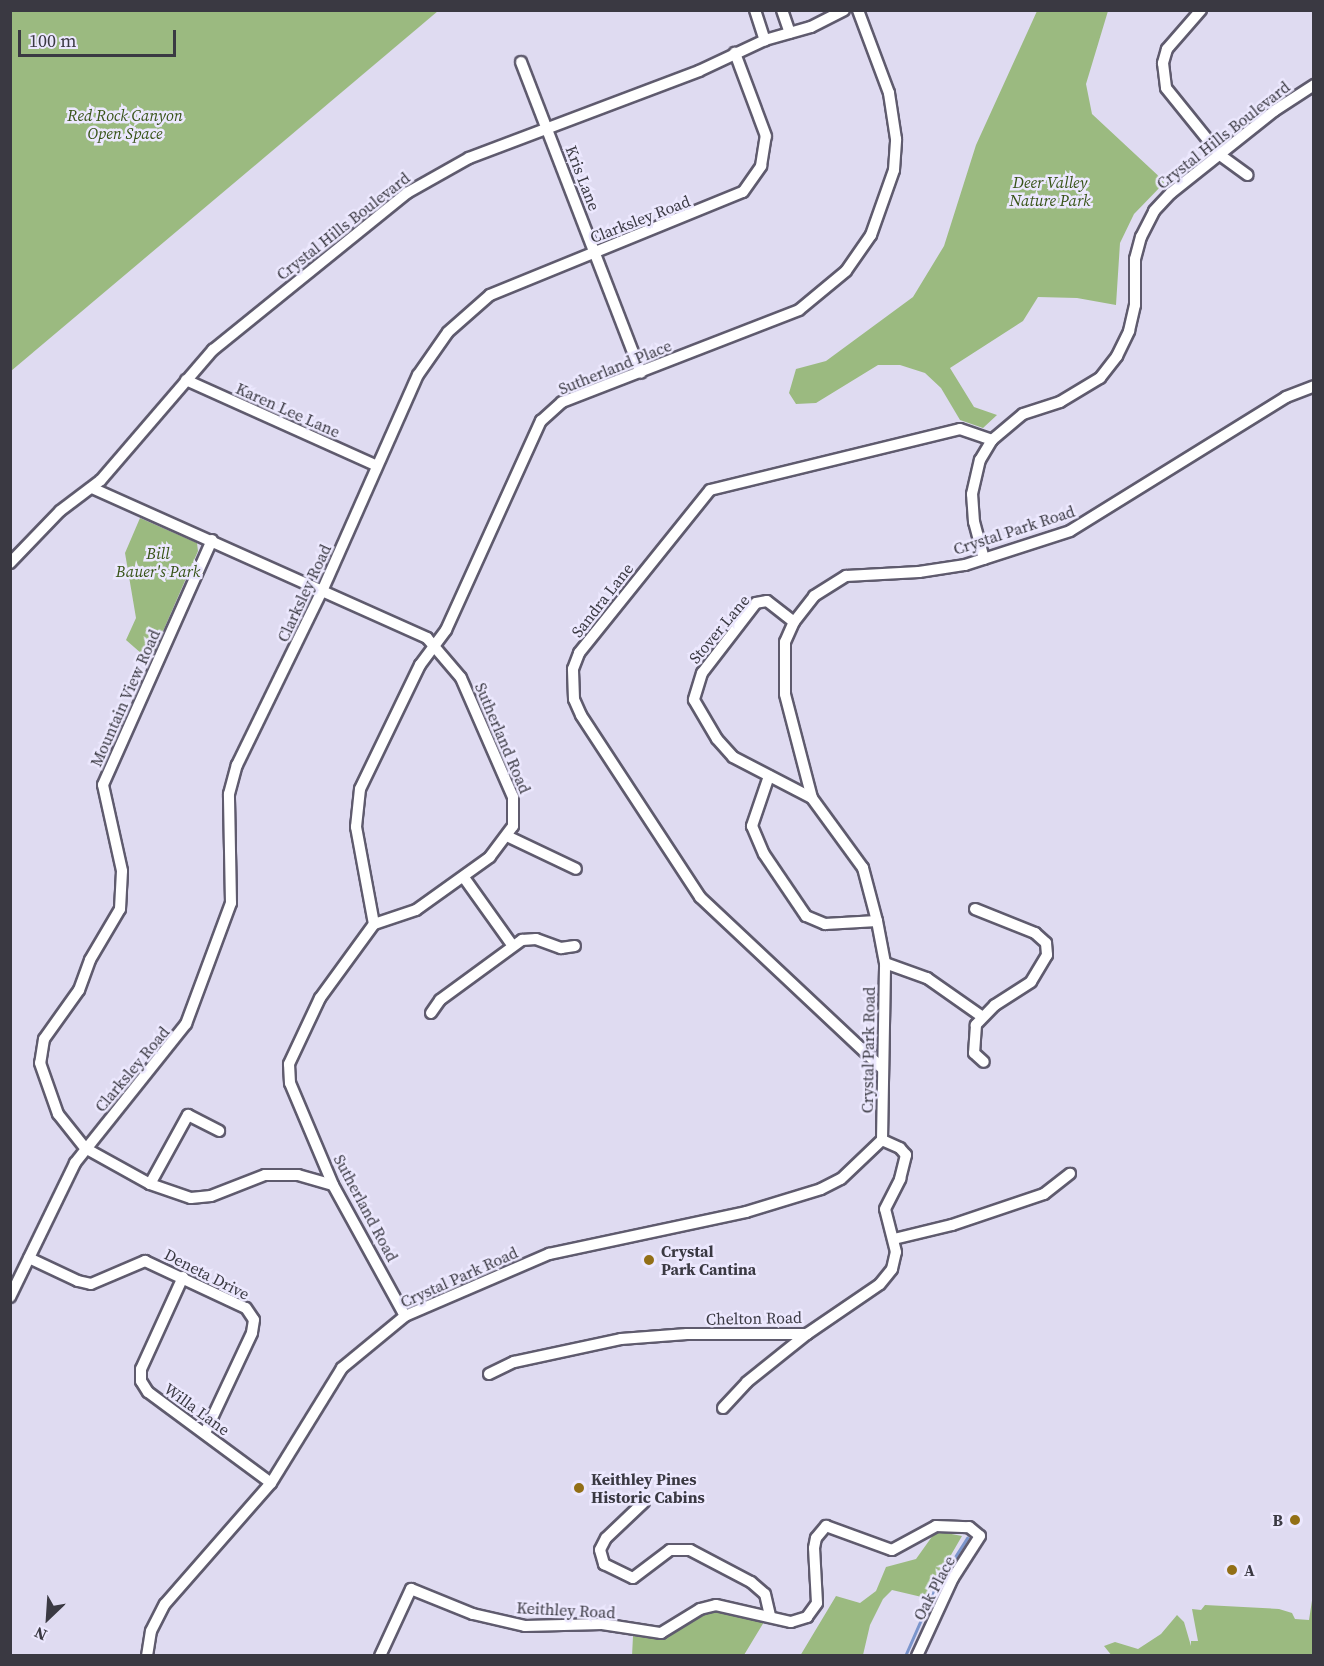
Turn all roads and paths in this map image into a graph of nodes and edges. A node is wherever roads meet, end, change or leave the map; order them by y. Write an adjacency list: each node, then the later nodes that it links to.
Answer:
1 (755, 10): 7 (street)
2 (782, 10): 6 (street)
3 (844, 10): 6 (street, Crystal Hills Boulevard)
4 (858, 10): 15 (street, Sutherland Place)
5 (1201, 10): 12 (street)
6 (790, 33): 7 (street, Crystal Hills Boulevard)
7 (765, 40): 8 (street, Crystal Hills Boulevard)
8 (735, 53): 11 (street, Crystal Hills Boulevard); 14 (street, Clarksley Road)
9 (521, 62): 11 (street, Kris Lane)
10 (1314, 85): 12 (street, Crystal Hills Boulevard)
11 (548, 129): 14 (street, Kris Lane); 16 (street, Crystal Hills Boulevard)
12 (1220, 155): 13 (street); 18 (street, Crystal Hills Boulevard)
13 (1248, 175)
14 (594, 252): 15 (street, Kris Lane); 19 (street, Clarksley Road)
15 (641, 373): 26 (street, Sutherland Place)
16 (186, 380): 19 (street, Karen Lee Lane); 20 (street, Crystal Hills Boulevard)
17 (1314, 386): 22 (street, Crystal Park Road)
18 (992, 440): 22 (street, Crystal Hills Boulevard); 41 (street, Sandra Lane)
19 (378, 466): 24 (street, Clarksley Road)
20 (92, 488): 21 (street, Sutherland Road); 23 (street, Crystal Hills Boulevard)
21 (212, 540): 24 (street, Sutherland Road); 44 (street, Mountain View Road)
22 (984, 559): 25 (street, Crystal Park Road)
23 (10, 563)
24 (323, 589): 26 (street, Sutherland Road); 44 (street, Clarksley Road)
25 (794, 622): 27 (street, Stover Lane); 28 (street, Crystal Park Road)
26 (435, 649): 29 (street, Sutherland Road); 34 (street, Sutherland Place)
27 (769, 776): 28 (street, Stover Lane); 33 (street)
28 (812, 798): 33 (street, Crystal Park Road)
29 (509, 837): 30 (street); 31 (street)
30 (576, 869)
31 (465, 879): 34 (street); 35 (street)
32 (975, 909): 39 (street)
33 (877, 921): 37 (street, Crystal Park Road)
34 (374, 924): 47 (street, Sutherland Road)
35 (512, 945): 36 (street); 38 (street)
36 (575, 946)
37 (885, 963): 39 (street); 41 (street, Crystal Park Road)
38 (431, 1013)
39 (981, 1016): 40 (street)
40 (984, 1062)
41 (883, 1069): 43 (street, Crystal Park Road)
42 (219, 1131): 46 (street)
43 (882, 1140): 48 (street); 52 (street, Crystal Park Road)
44 (85, 1148): 46 (street, Mountain View Road); 49 (street, Clarksley Road)
45 (1070, 1174): 48 (street)
46 (150, 1184): 47 (street, Mountain View Road)
47 (333, 1185): 52 (street, Sutherland Road)
48 (894, 1239): 53 (street, Chelton Road)
49 (29, 1258): 50 (street, Deneta Drive); 51 (street, Clarksley Road)
50 (183, 1277): 56 (street, Willa Lane); 56 (street, Deneta Drive)
51 (10, 1297)
52 (405, 1316): 57 (street, Crystal Park Road)
53 (807, 1334): 54 (street, Chelton Road); 55 (street)
54 (489, 1374)
55 (723, 1408)
56 (205, 1433): 57 (street, Willa Lane)
57 (271, 1483): 61 (street, Crystal Park Road)
58 (644, 1502): 60 (street)
59 (980, 1536): 60 (street, Keithley Road); 63 (street, Oak Place)
60 (770, 1615): 62 (street, Keithley Road)
61 (147, 1656)
62 (380, 1656)
63 (918, 1656)

